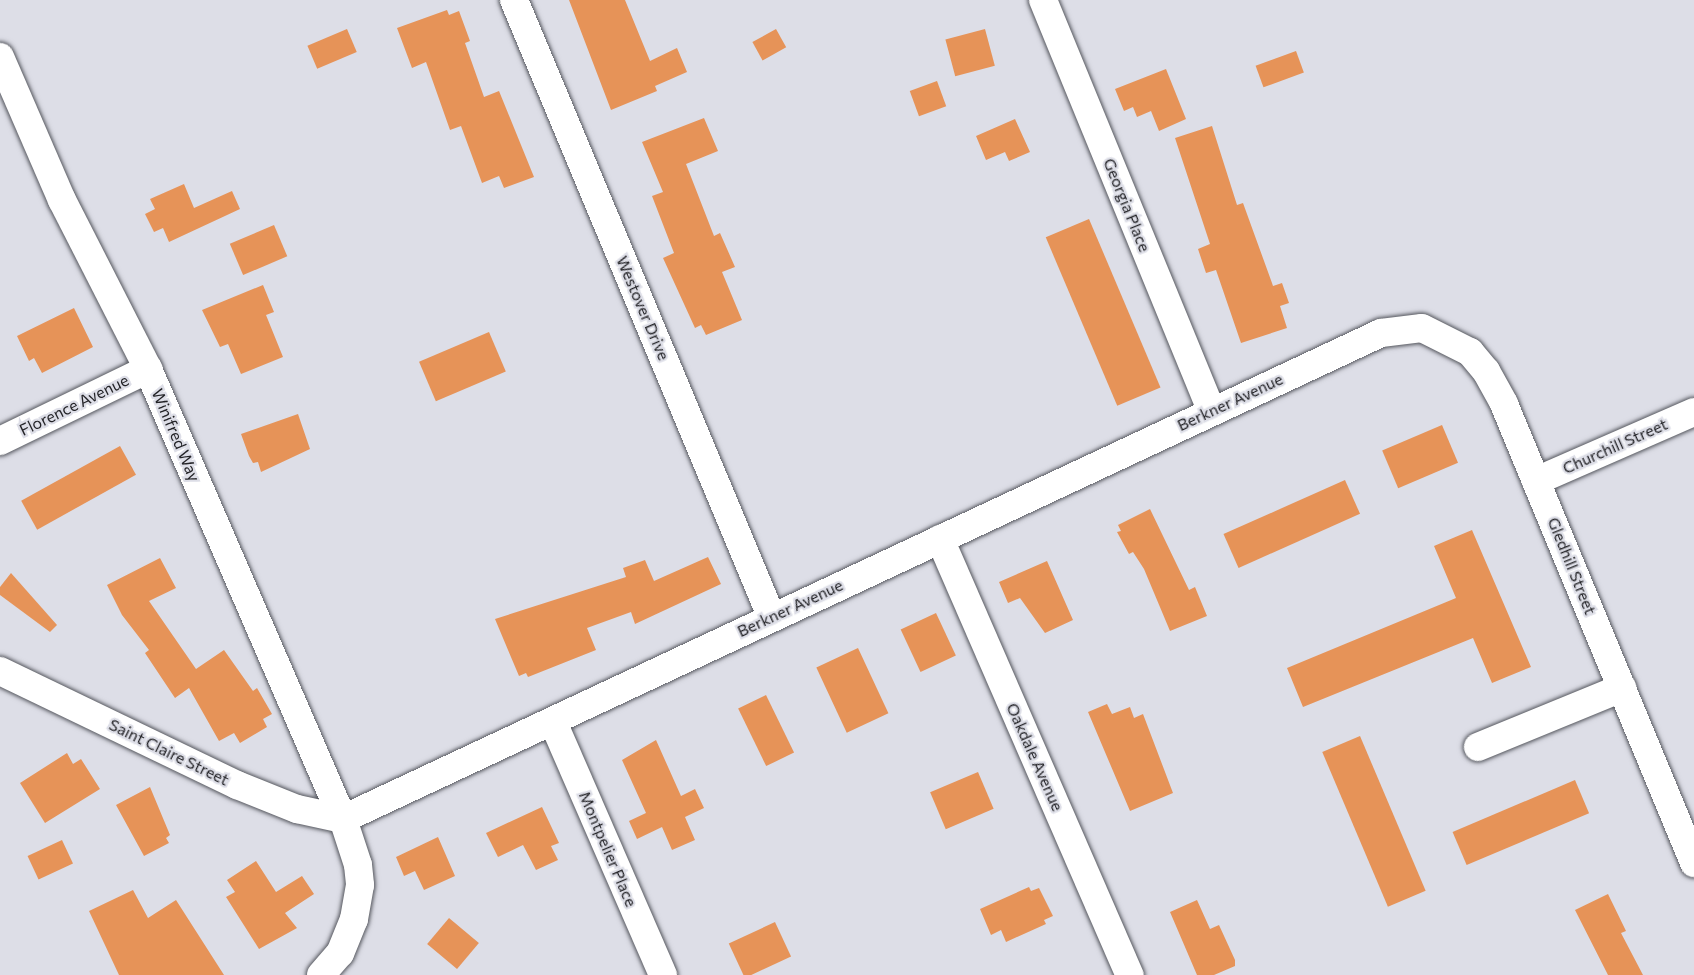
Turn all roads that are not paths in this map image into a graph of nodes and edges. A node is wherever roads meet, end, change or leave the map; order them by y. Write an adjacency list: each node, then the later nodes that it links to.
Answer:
1 (514, 0): 11 (street, Westover Drive)
2 (1043, 0): 6 (street, Georgia Place)
3 (0, 57): 5 (street, Winifred Way)
4 (1394, 331): 6 (street, Berkner Avenue); 9 (street, Gledhill Street)
5 (148, 369): 8 (street, Florence Avenue); 16 (street, Winifred Way)
6 (1211, 410): 10 (street, Berkner Avenue)
7 (1694, 412): 9 (street, Churchill Street)
8 (0, 441)
9 (1536, 481): 13 (street, Gledhill Street)
10 (940, 539): 11 (street, Berkner Avenue); 20 (street, Oakdale Avenue)
11 (771, 616): 14 (street, Berkner Avenue)
12 (0, 671): 16 (street, Saint Claire Street)
13 (1622, 688): 15 (street); 17 (street, Gledhill Street)
14 (553, 722): 16 (street, Berkner Avenue); 19 (street, Montpelier Place)
15 (1478, 747)
16 (343, 819): 18 (street)
17 (1694, 863)
18 (321, 975)
19 (663, 975)
20 (1130, 975)

